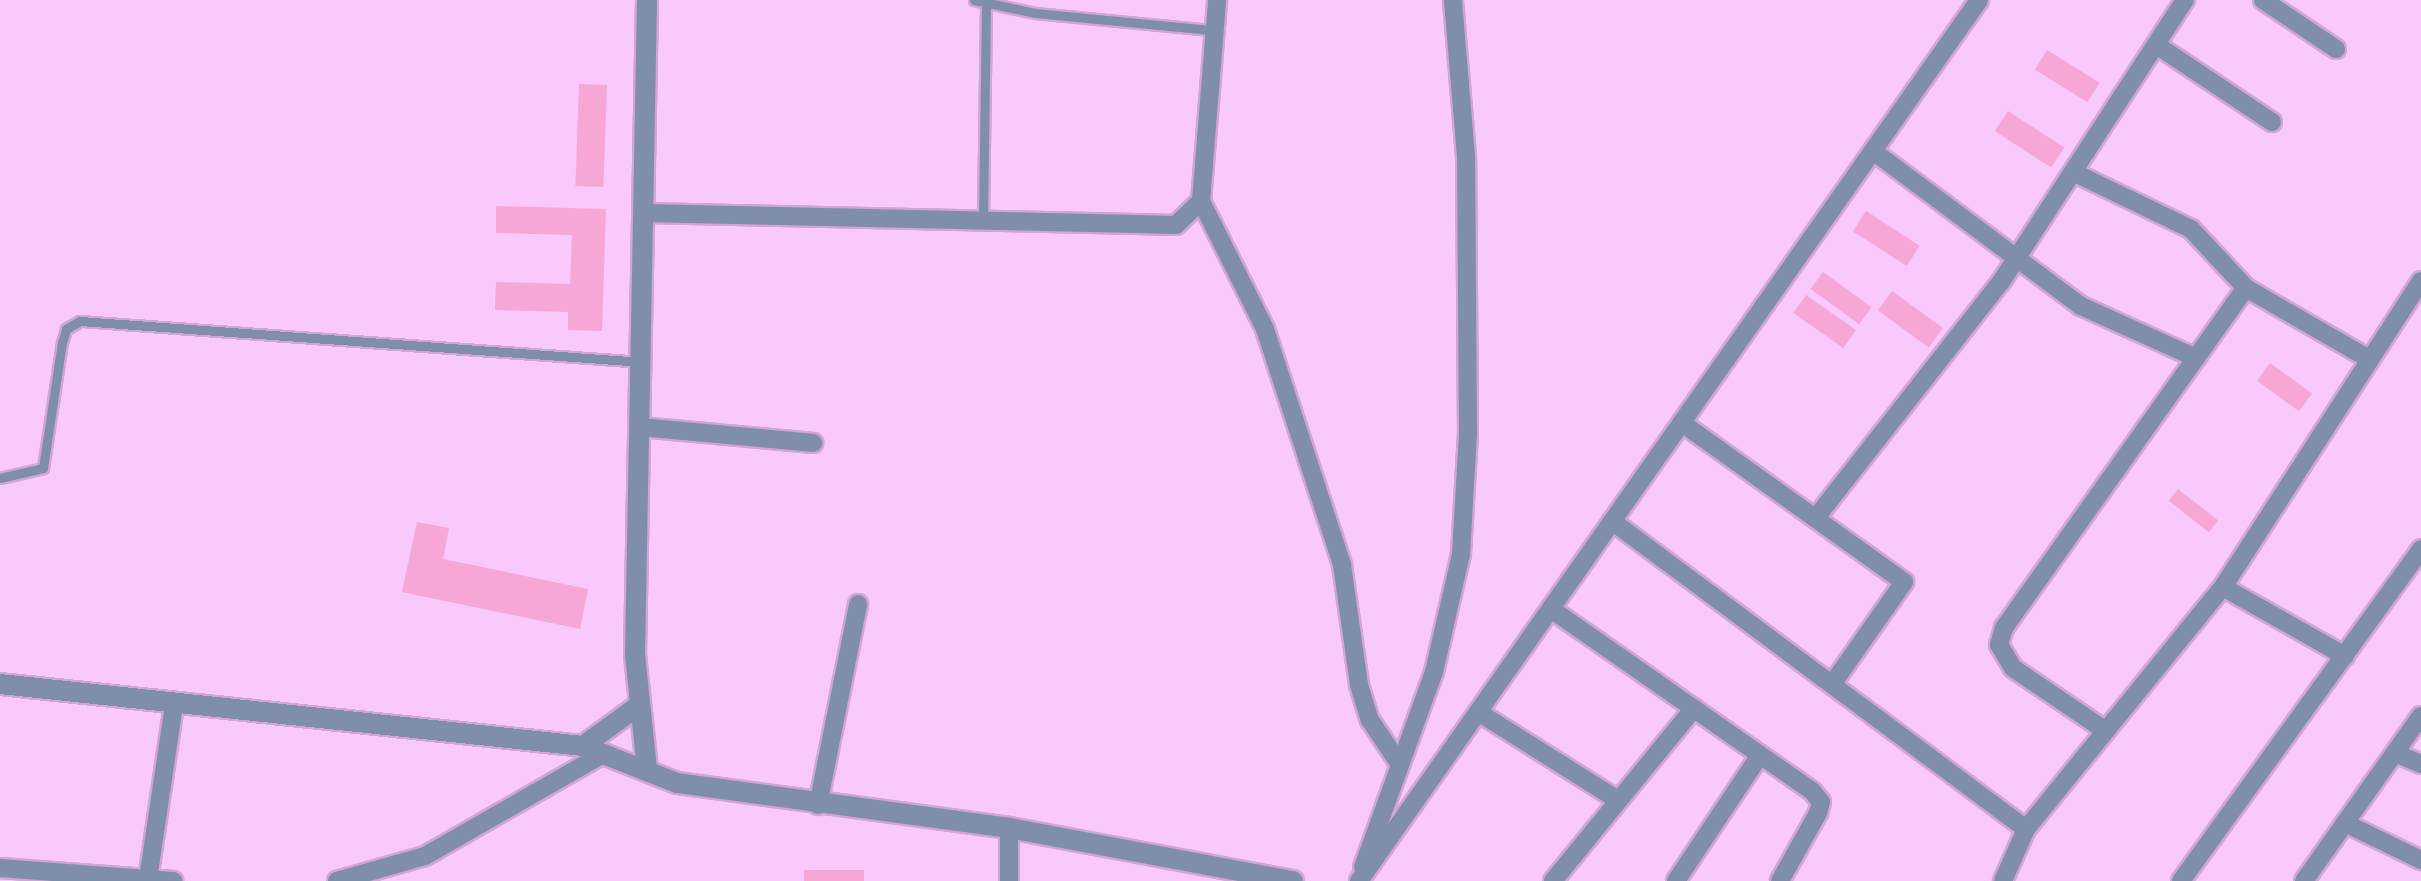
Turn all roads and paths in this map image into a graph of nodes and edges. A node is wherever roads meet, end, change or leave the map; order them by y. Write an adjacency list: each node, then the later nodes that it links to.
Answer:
1 (647, 0): 16 (street)
2 (974, 0): 8 (lane)
3 (1217, 0): 9 (street)
4 (1453, 0): 47 (street)
5 (1979, 0): 13 (street)
6 (2185, 0): 10 (street)
7 (2263, 0): 11 (street)
8 (986, 4): 9 (lane); 17 (lane)
9 (1213, 30): 15 (street)
10 (2158, 46): 12 (street); 14 (street)
11 (2336, 49)
12 (2272, 122)
13 (1873, 151): 18 (street); 24 (street)
14 (2075, 173): 18 (street); 20 (street)
15 (1201, 201): 17 (street); 47 (street)
16 (645, 213): 17 (street); 23 (street)
17 (983, 223)
18 (2017, 256): 21 (street); 28 (street)
19 (2421, 281): 22 (street)
20 (2246, 288): 21 (street); 22 (street)
21 (2196, 358): 42 (street)
22 (2367, 358): 31 (street)
23 (643, 362): 25 (street); 27 (lane)
24 (1682, 423): 28 (street); 29 (street)
25 (641, 427): 26 (street); 38 (street)
26 (813, 443)
27 (0, 478)
28 (1818, 515): 35 (street)
29 (1612, 521): 33 (street); 35 (street)
30 (2421, 549): 34 (street)
31 (2223, 587): 34 (street); 42 (street)
32 (858, 604): 51 (street)
33 (1551, 609): 39 (street); 40 (street)
34 (2345, 656): 68 (street)
35 (1835, 680): 54 (street)
36 (0, 684): 37 (street)
37 (174, 706): 43 (street); 59 (street)
38 (638, 706): 43 (street); 49 (street)
39 (1694, 708): 46 (street); 50 (street)
40 (1478, 712): 50 (street); 64 (street)
41 (2421, 716): 45 (street)
42 (2106, 731): 54 (street)
43 (583, 746): 44 (street)
44 (605, 753): 49 (street); 57 (street)
45 (2395, 753): 48 (street); 52 (street)
46 (1760, 755): 65 (street); 66 (street)
47 (1398, 762): 64 (street)
48 (2421, 764)
49 (647, 770): 51 (street)
50 (1618, 800): 58 (street)
51 (818, 805): 53 (street)
52 (2345, 823): 55 (street); 69 (street)
53 (1009, 828): 62 (street); 63 (street)
54 (2026, 829): 67 (street)
55 (2421, 860)
56 (0, 868): 59 (street)
57 (400, 874): 61 (street)
58 (1562, 878)
59 (148, 880): 60 (street)
60 (174, 881)
61 (337, 881)
62 (1009, 881)
63 (1293, 881)
64 (1359, 881)
65 (1676, 881)
66 (1780, 881)
67 (2003, 881)
68 (2181, 881)
69 (2304, 881)

